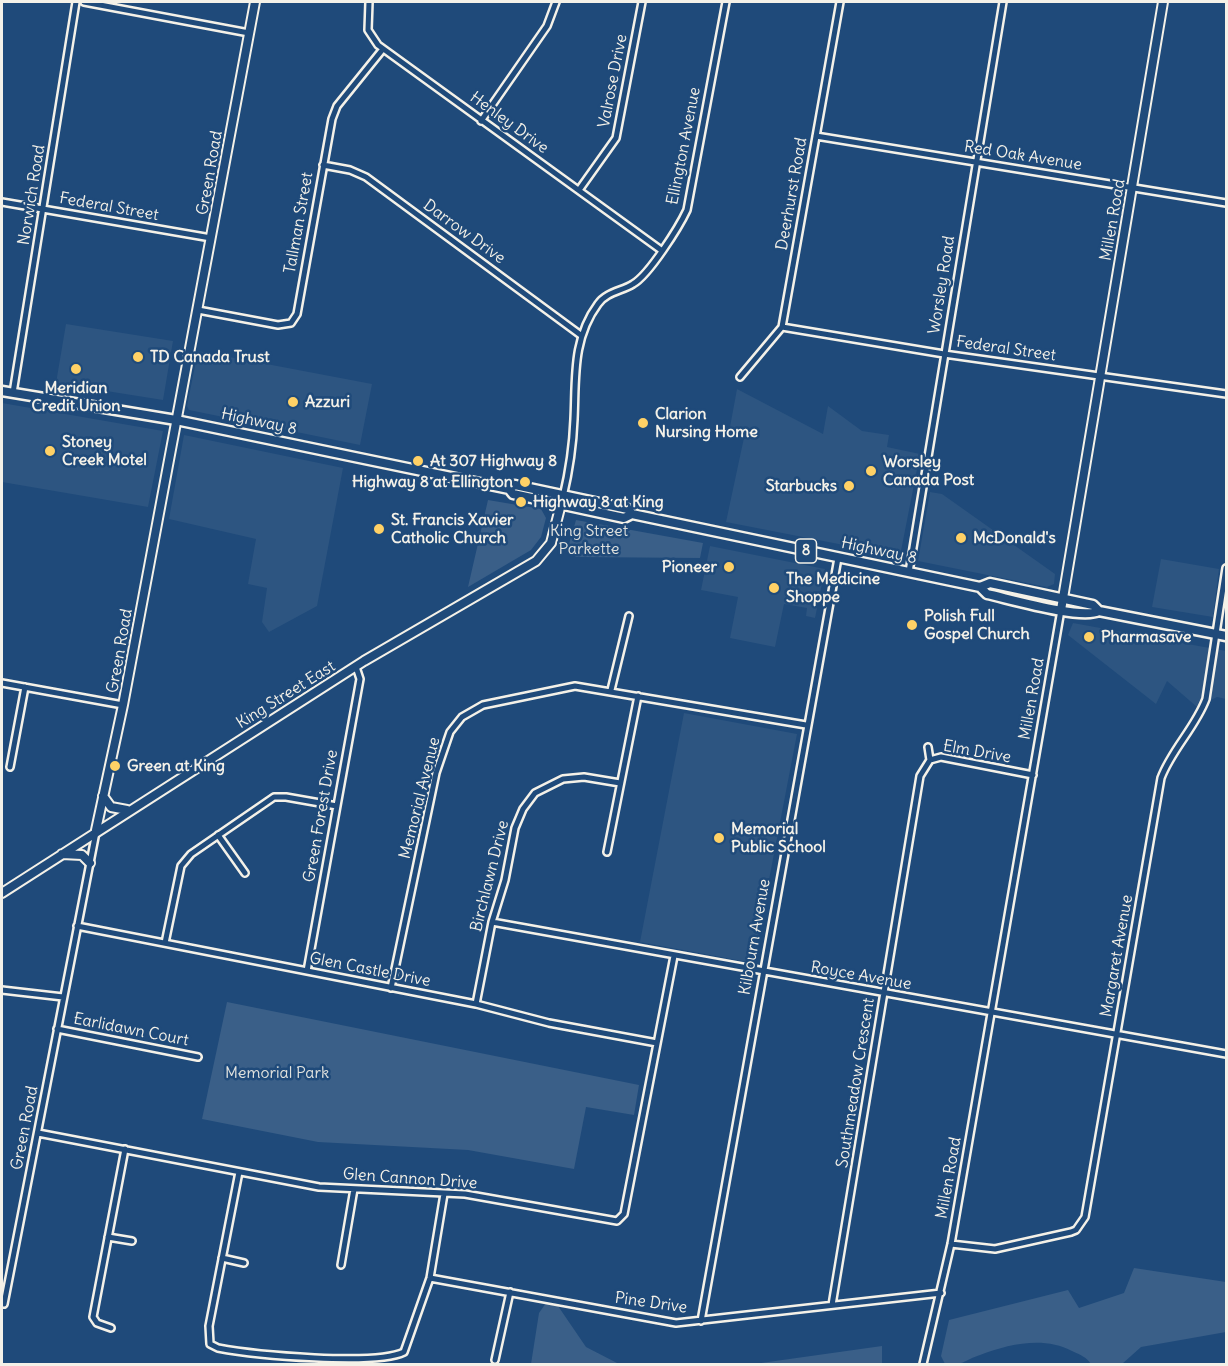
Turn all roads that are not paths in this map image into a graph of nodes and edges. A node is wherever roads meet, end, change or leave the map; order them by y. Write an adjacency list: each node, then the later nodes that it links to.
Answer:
1 (76, 2): 21 (street, Norwich Road)
2 (84, 2): 11 (street)
3 (255, 2): 11 (street, Green Road)
4 (369, 2): 12 (street, Henley Drive)
5 (556, 2): 13 (street)
6 (642, 2): 18 (street, Valrose Drive)
7 (726, 2): 23 (street, Ellington Avenue)
8 (840, 2): 14 (street, Deerhurst Road)
9 (1003, 2): 15 (street, Worsley Road)
10 (1163, 2): 17 (street, Millen Road)
11 (249, 33): 22 (street, Green Road)
12 (383, 49): 13 (street, Henley Drive); 16 (street, Tallman Street)
13 (481, 120): 18 (street, Henley Drive)
14 (816, 136): 15 (street, Red Oak Avenue); 25 (street, Deerhurst Road)
15 (976, 162): 17 (street, Red Oak Avenue); 27 (street, Worsley Road)
16 (323, 165): 24 (street, Tallman Street); 26 (street, Darrow Drive)
17 (1132, 187): 20 (street, Red Oak Avenue); 28 (street, Millen Road)
18 (579, 190): 23 (street, Henley Drive)
19 (2, 202): 21 (street, Federal Street)
20 (1227, 203)
21 (44, 209): 22 (street, Federal Street); 31 (street, Norwich Road)
22 (212, 238): 24 (street, Green Road)
23 (662, 250): 26 (street, Ellington Avenue)
24 (198, 310): 33 (street, Green Road)
25 (782, 327): 27 (street, Federal Street); 29 (street, Deerhurst Road)
26 (582, 336): 35 (street, Ellington Avenue)
27 (945, 354): 28 (street, Federal Street); 40 (street, Worsley Road)
28 (1101, 376): 32 (street, Federal Street); 42 (street, Millen Road)
29 (740, 377)
30 (2, 391): 31 (main road, Highway 8 / 8)
31 (13, 393): 33 (main road, Highway 8 / 8)
32 (1227, 394)
33 (176, 420): 34 (main road, Highway 8 / 8); 53 (street, Green Road)
34 (509, 489): 35 (main road, Highway 8 / 8); 36 (main road, Highway 8 / 8)
35 (564, 494): 36 (street, Ellington Avenue); 37 (main road, Highway 8 / 8)
36 (561, 504): 37 (main road, Highway 8 / 8); 48 (street, King Street East)
37 (632, 514): 38 (main road, Highway 8 / 8)
38 (838, 558): 40 (main road, Highway 8 / 8); 54 (street, Kilbourn Avenue)
39 (1227, 568): 46 (street, Margaret Avenue)
40 (909, 572): 41 (main road, Highway 8 / 8)
41 (980, 587): 42 (main road, Highway 8 / 8); 43 (main road, Highway 8 / 8)
42 (1063, 598): 43 (street, Millen Road); 44 (main road, Highway 8 / 8)
43 (1061, 610): 44 (main road, Highway 8 / 8); 58 (street, Millen Road)
44 (1099, 611): 46 (main road, Highway 8 / 8)
45 (629, 616): 51 (street)
46 (1216, 634): 47 (main road, Highway 8 / 8); 83 (street, Margaret Avenue)
47 (1227, 636)
48 (356, 667): 61 (street, Green Forest Drive); 62 (street, King Street East)
49 (2, 683): 50 (street)
50 (25, 687): 53 (street); 57 (street)
51 (611, 690): 52 (street, Memorial Avenue); 76 (street, Memorial Avenue)
52 (638, 696): 54 (street, Memorial Avenue); 59 (street)
53 (123, 705): 60 (street, Green Road)
54 (806, 725): 75 (street, Kilbourn Avenue)
55 (928, 747): 56 (street, Elm Drive)
56 (930, 760): 58 (street, Elm Drive); 78 (street, Southmeadow Crescent)
57 (10, 767)
58 (1033, 775): 81 (street, Millen Road)
59 (620, 783): 65 (street); 70 (street, Birchlawn Drive)
60 (103, 796): 62 (street); 63 (street, Green Road)
61 (337, 806): 64 (street); 74 (street, Green Forest Drive)
62 (128, 810): 63 (street, King Street East)
63 (96, 830): 66 (street, King Street East); 67 (street, Green Road)
64 (218, 835): 68 (street); 72 (street)
65 (607, 852)
66 (61, 855): 67 (street); 69 (street, King Street East)
67 (90, 863): 71 (street, Green Road)
68 (245, 873)
69 (2, 893)
70 (492, 922): 73 (street, Royce Avenue); 80 (street, Birchlawn Drive)
71 (78, 926): 72 (street, Glen Castle Drive); 79 (street, Green Road)
72 (165, 943): 74 (street, Glen Castle Drive)
73 (674, 956): 75 (street, Royce Avenue); 84 (street, Glen Cannon Drive)
74 (307, 971): 76 (street, Glen Castle Drive)
75 (762, 972): 78 (street, Royce Avenue); 103 (street, Kilbourn Avenue)
76 (391, 988): 80 (street, Glen Castle Drive)
77 (2, 990): 79 (street)
78 (884, 994): 81 (street, Royce Avenue); 102 (street, Southmeadow Crescent)
79 (63, 997): 82 (street, Green Road)
80 (476, 1004): 84 (street, Glen Castle Drive)
81 (992, 1012): 83 (street, Royce Avenue); 94 (street, Millen Road)
82 (57, 1029): 86 (street, Earlidawn Court); 87 (street, Green Road)
83 (1118, 1035): 85 (street, Royce Avenue); 94 (street, Margaret Avenue)
84 (657, 1043): 91 (street, Glen Cannon Drive)
85 (1227, 1054)
86 (198, 1057)
87 (38, 1133): 88 (street, Glen Cannon Drive); 101 (street, Green Road)
88 (125, 1149): 89 (street, Glen Cannon Drive); 92 (street)
89 (239, 1172): 90 (street, Glen Cannon Drive); 95 (street)
90 (354, 1189): 91 (street, Glen Cannon Drive); 97 (street)
91 (444, 1194): 98 (street)
92 (108, 1237): 93 (street); 104 (street)
93 (132, 1241)
94 (951, 1244): 100 (street, Millen Road)
95 (222, 1258): 96 (street); 98 (street)
96 (244, 1263)
97 (341, 1265)
98 (430, 1278): 99 (street, Pine Drive)
99 (510, 1292): 103 (street, Pine Drive); 105 (street)
100 (941, 1293): 102 (street, Pine Drive); 106 (street, Millen Road)
101 (4, 1304)
102 (832, 1305): 103 (street, Pine Drive)
103 (701, 1321)
104 (111, 1328)
105 (495, 1360)
106 (923, 1365)

